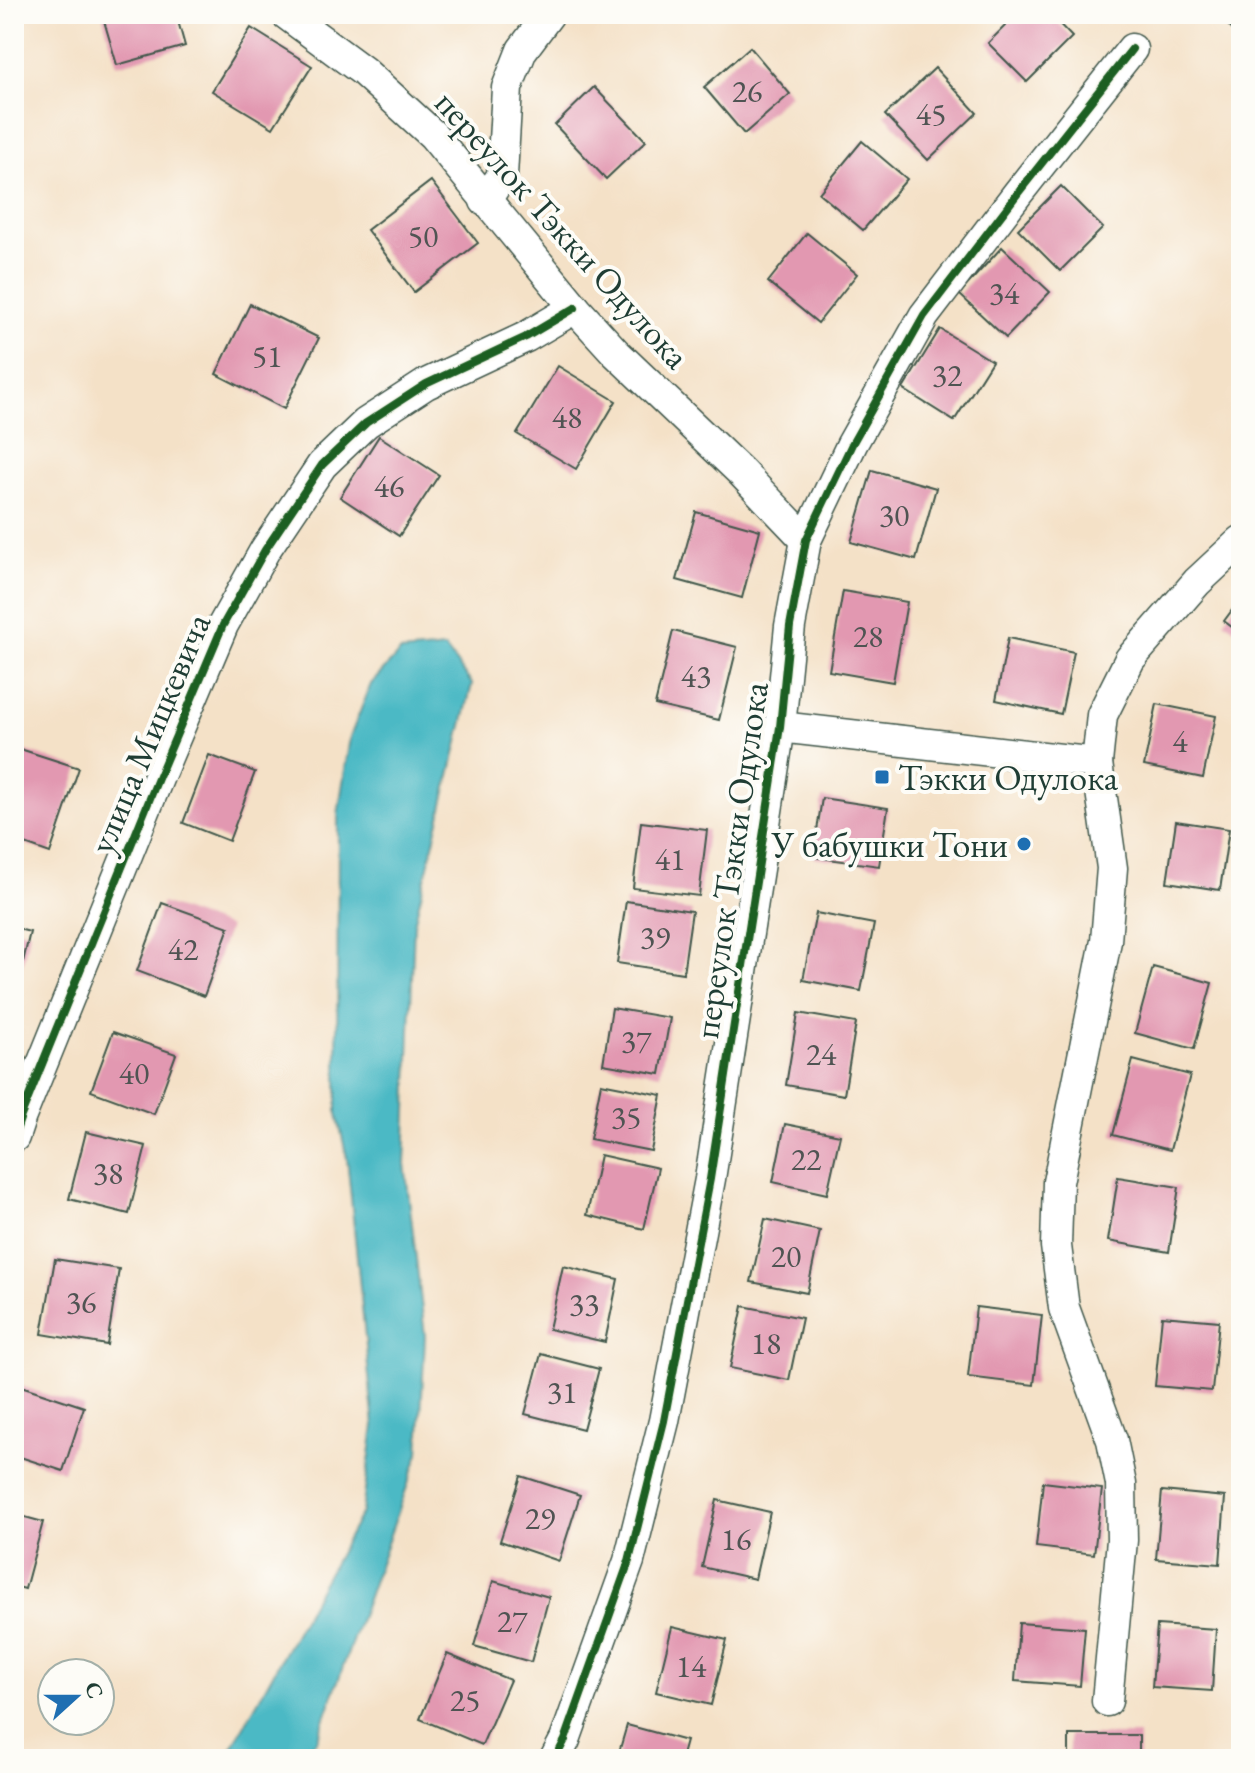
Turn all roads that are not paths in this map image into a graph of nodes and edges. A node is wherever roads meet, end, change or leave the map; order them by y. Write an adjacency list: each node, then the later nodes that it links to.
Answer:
1 (286, 14): 4 (street, переулок Тэкки Одулока)
2 (549, 14): 4 (street)
3 (1132, 49): 6 (street, переулок Тэкки Одулока)
4 (485, 201): 5 (street, переулок Тэкки Одулока)
5 (575, 308): 6 (street, переулок Тэкки Одулока); 10 (street, улица Мицкевича)
6 (806, 540): 8 (street, переулок Тэкки Одулока)
7 (1241, 541): 9 (street)
8 (780, 727): 9 (street); 12 (street, переулок Тэкки Одулока)
9 (1097, 763): 11 (street)
10 (16, 1123)
11 (1107, 1701)
12 (555, 1759)

